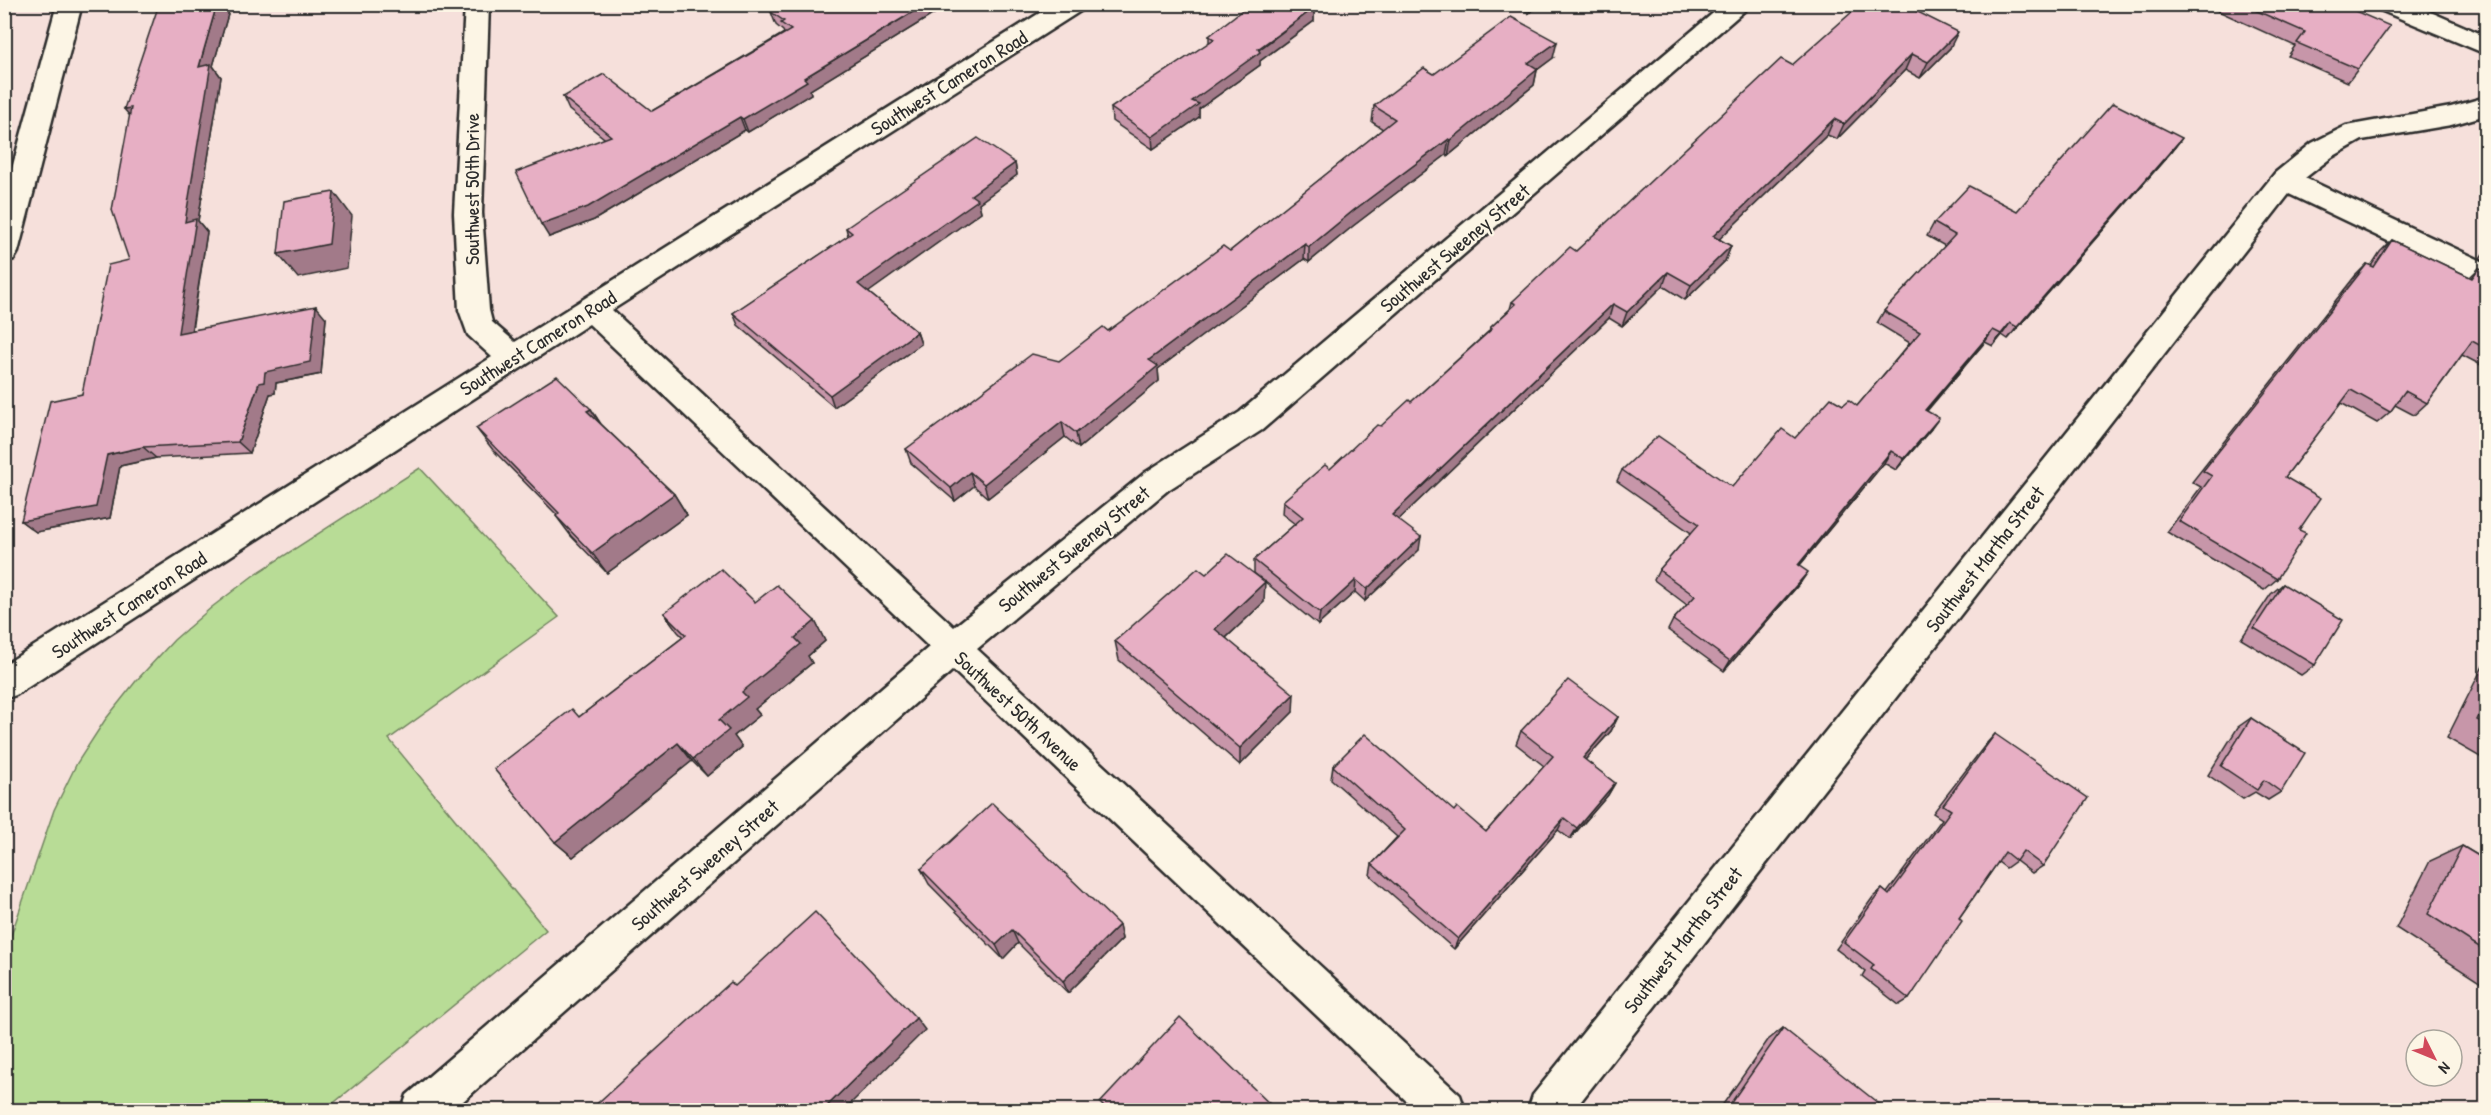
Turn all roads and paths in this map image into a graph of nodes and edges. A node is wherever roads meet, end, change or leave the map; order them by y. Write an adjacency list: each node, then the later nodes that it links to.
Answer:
1 (70, 4): 9 (street)
2 (477, 4): 12 (street, Southwest 50th Drive)
3 (1073, 4): 11 (street, Southwest Cameron Road)
4 (1740, 4): 13 (street, Southwest Sweeney Street)
5 (2389, 4): 6 (street)
6 (2487, 46)
7 (2487, 106): 8 (street, Southwest Martha Street)
8 (2285, 180): 10 (street); 17 (street, Southwest Martha Street)
9 (4, 252)
10 (2487, 275)
11 (592, 309): 12 (street, Southwest Cameron Road); 13 (street, Southwest 50th Avenue)
12 (513, 358): 14 (street, Southwest Cameron Road)
13 (952, 649): 15 (street, Southwest Sweeney Street); 16 (street, Southwest 50th Avenue)
14 (4, 684)
15 (422, 1110)
16 (1445, 1110)
17 (1548, 1110)

